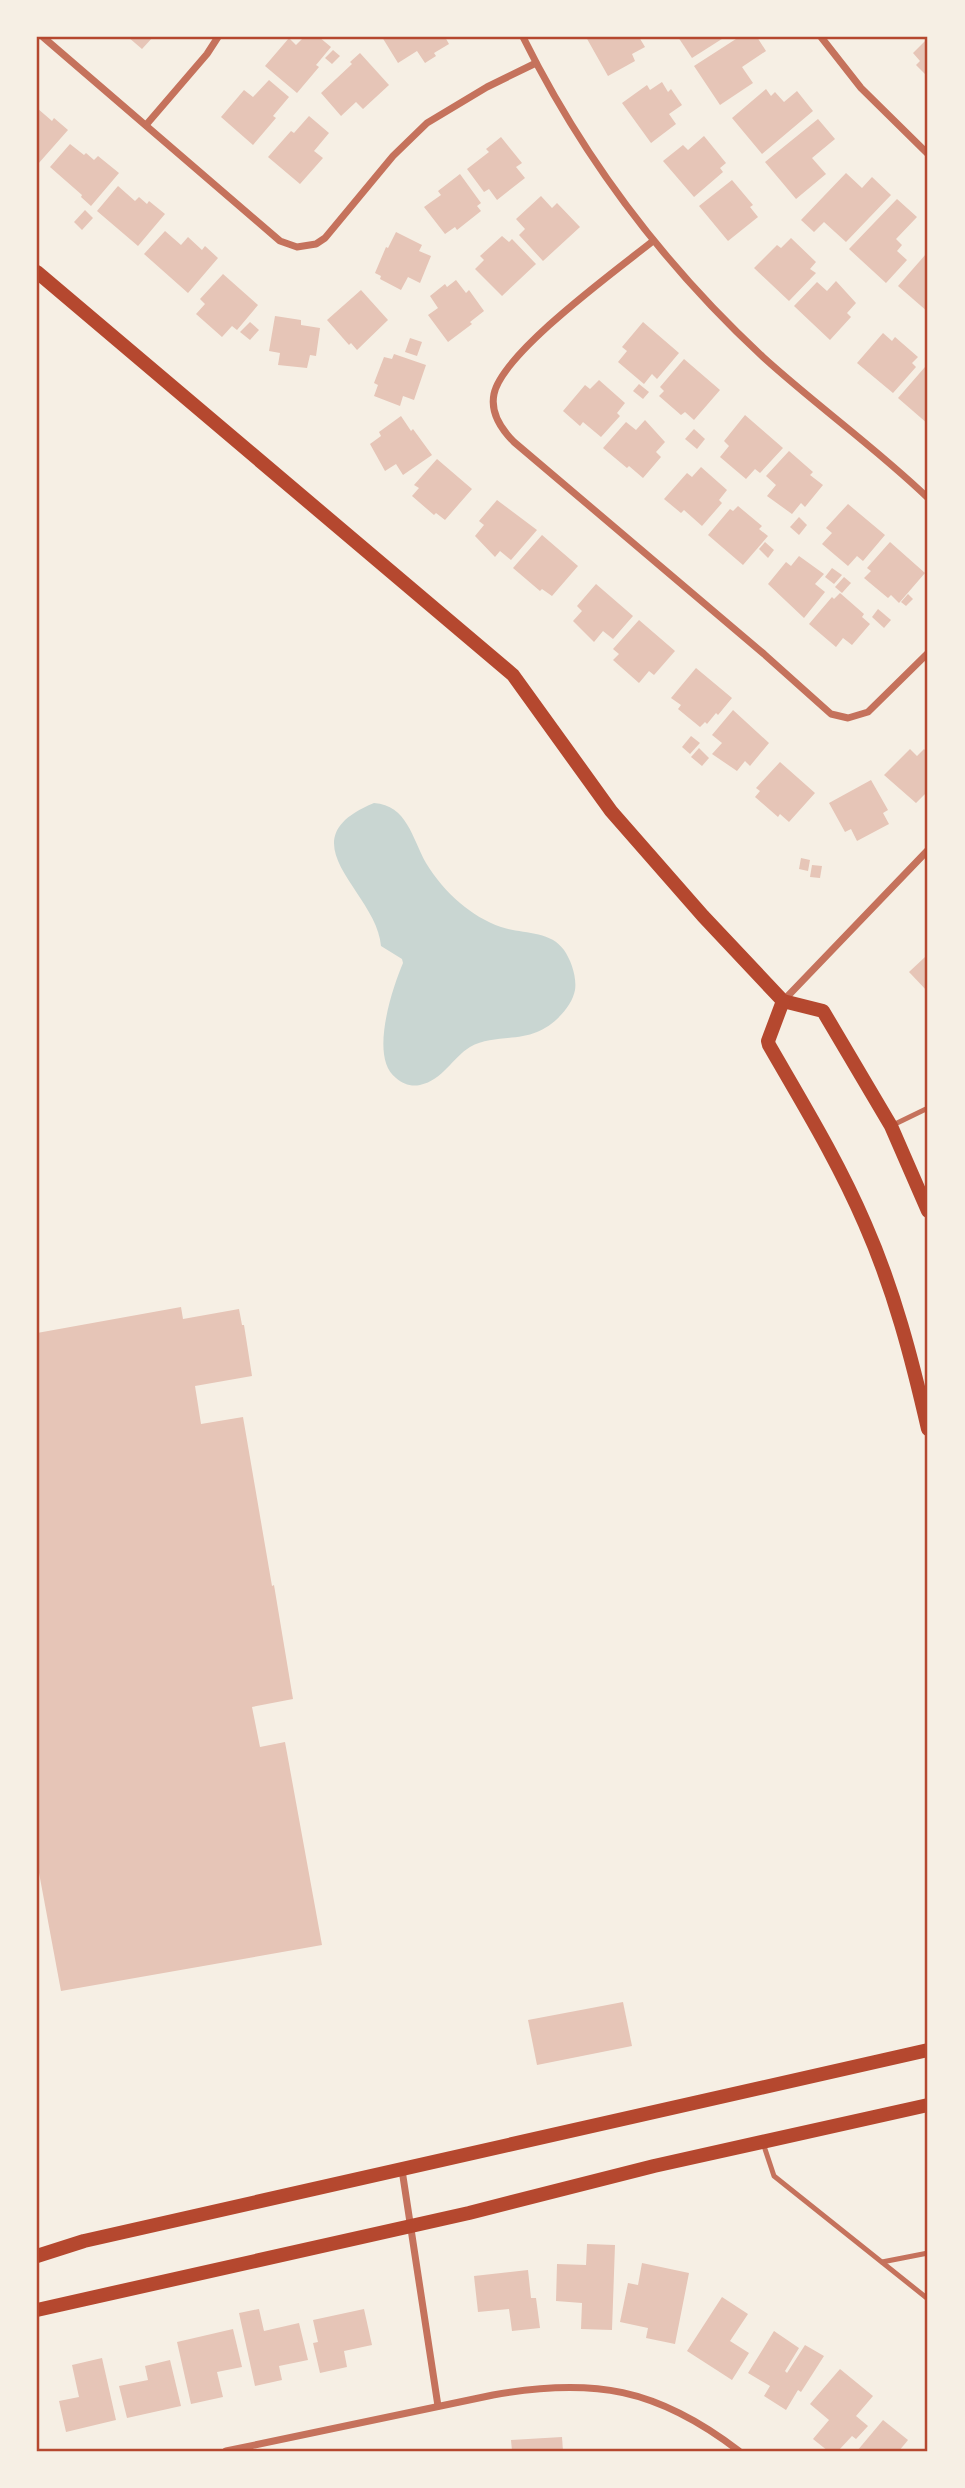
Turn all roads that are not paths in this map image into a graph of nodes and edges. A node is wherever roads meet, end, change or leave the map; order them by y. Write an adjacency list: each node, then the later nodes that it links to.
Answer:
1 (43, 37): 6 (street)
2 (218, 37): 6 (street)
3 (523, 37): 5 (street)
4 (821, 37): 7 (street)
5 (536, 63): 6 (street); 8 (street)
6 (146, 125)
7 (928, 154)
8 (653, 242): 10 (street); 11 (street)
9 (37, 272): 13 (main road)
10 (928, 498)
11 (928, 653)
12 (928, 850): 13 (street)
13 (783, 1002): 15 (main road); 17 (main road)
14 (928, 1108): 15 (lane)
15 (891, 1126): 16 (main road)
16 (928, 1211)
17 (928, 1429)
18 (928, 2050): 21 (main road)
19 (928, 2105): 20 (main road)
20 (763, 2142): 22 (main road); 25 (lane)
21 (401, 2170): 22 (street); 24 (main road)
22 (410, 2226): 27 (main road); 28 (street)
23 (928, 2253): 25 (lane)
24 (37, 2256)
25 (882, 2262): 26 (lane)
26 (928, 2299)
27 (37, 2310)
28 (438, 2406): 29 (street); 30 (street)
29 (226, 2451)
30 (739, 2451)

